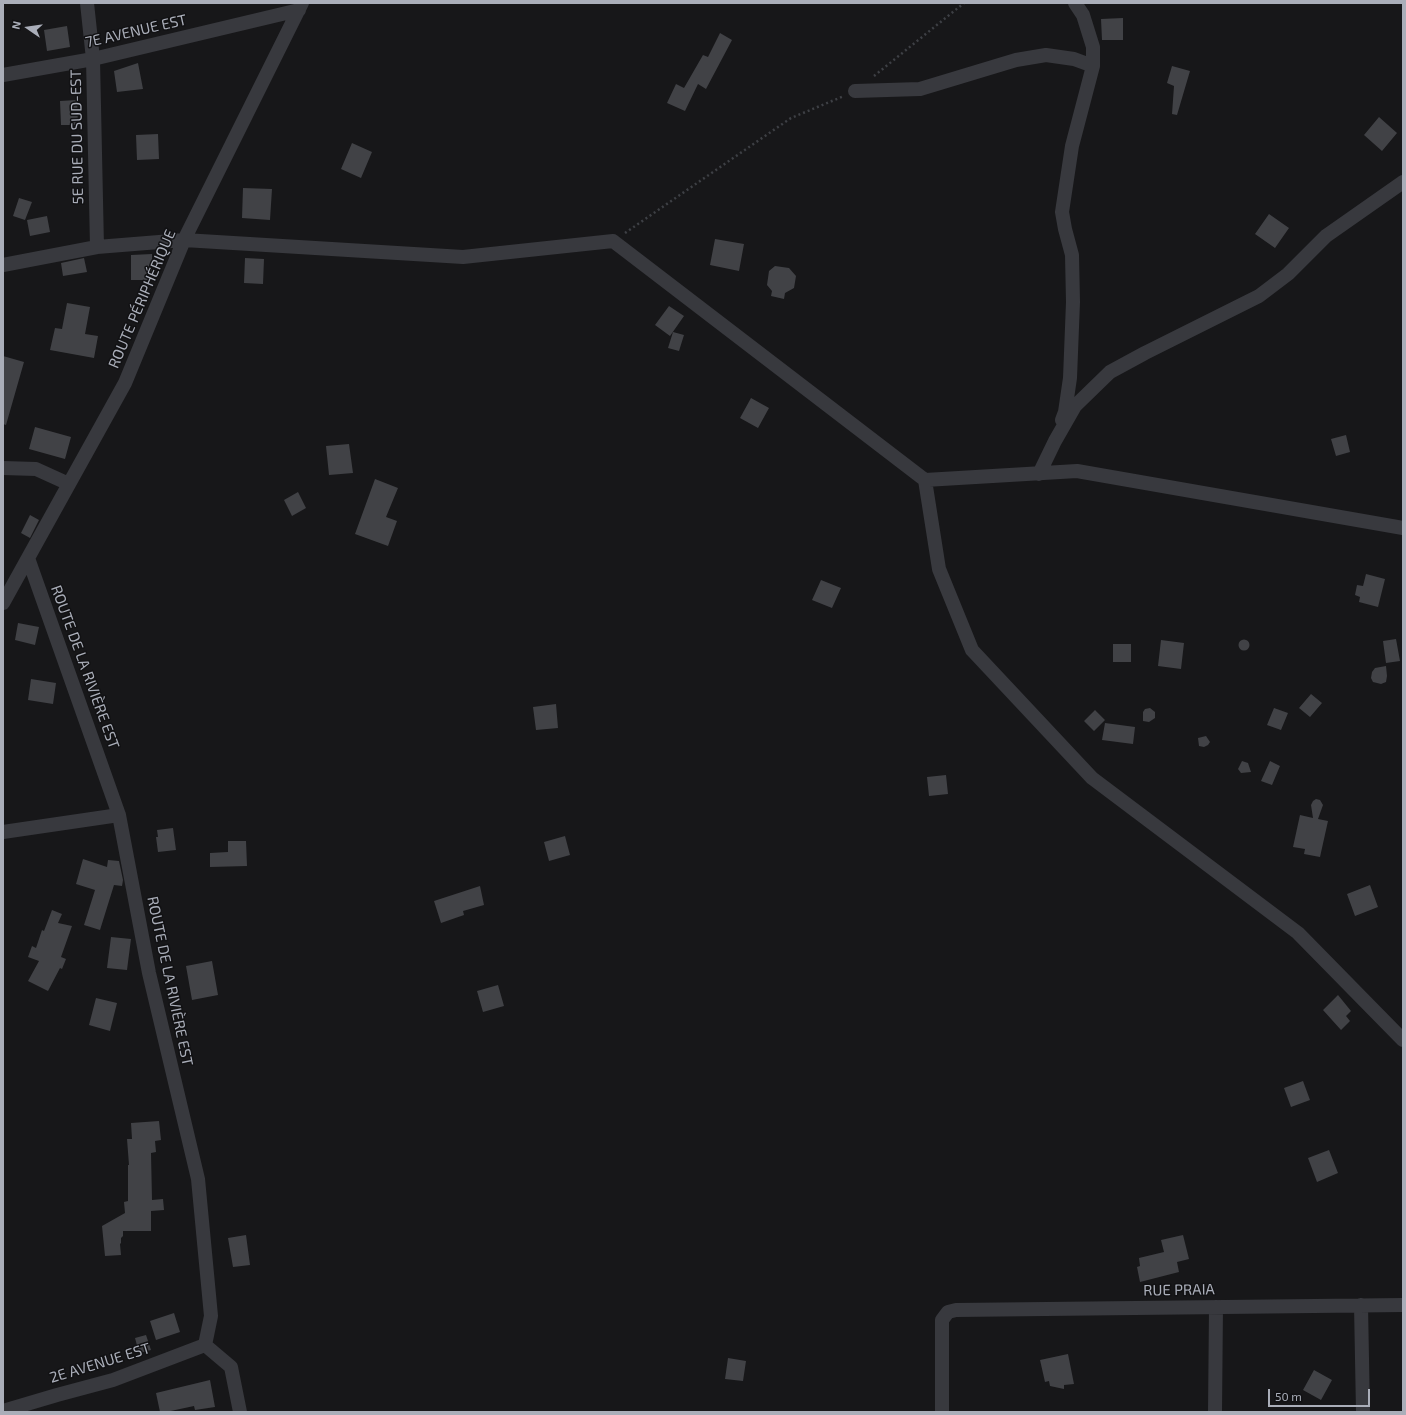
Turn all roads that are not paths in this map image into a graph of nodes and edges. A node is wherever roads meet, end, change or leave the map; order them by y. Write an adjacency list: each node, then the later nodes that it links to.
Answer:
1 (87, 3): 4 (street, 5E RUE DU SUD-EST)
2 (1075, 3): 5 (street)
3 (301, 6): 4 (street, 7E AVENUE EST); 9 (street, ROUTE PÉRIPHÉRIQUE)
4 (93, 59): 6 (street, 7E AVENUE EST); 10 (street, 5E RUE DU SUD-EST)
5 (1093, 66): 7 (street); 12 (street)
6 (3, 75)
7 (855, 91)
8 (1403, 182): 12 (street)
9 (184, 240): 10 (street); 15 (street); 16 (street, ROUTE PÉRIPHÉRIQUE)
10 (97, 247): 11 (street)
11 (3, 265)
12 (1055, 441): 14 (street)
13 (3, 468): 16 (street)
14 (1039, 474): 15 (street); 17 (street)
15 (925, 480): 22 (street)
16 (69, 484): 18 (street, ROUTE PÉRIPHÉRIQUE)
17 (1403, 528)
18 (28, 558): 19 (street, ROUTE PÉRIPHÉRIQUE); 20 (street, ROUTE DE LA RIVIÈRE EST)
19 (3, 603)
20 (119, 815): 21 (street); 26 (street, ROUTE DE LA RIVIÈRE EST)
21 (3, 832)
22 (1403, 1040)
23 (1403, 1304): 24 (street, RUE PRAIA)
24 (1361, 1305): 25 (street, RUE PRAIA); 31 (street)
25 (1216, 1307): 29 (street, RUE PRAIA); 30 (street)
26 (205, 1345): 27 (street, 2E AVENUE EST); 28 (street)
27 (3, 1411)
28 (240, 1412)
29 (942, 1412)
30 (1215, 1412)
31 (1363, 1412)

